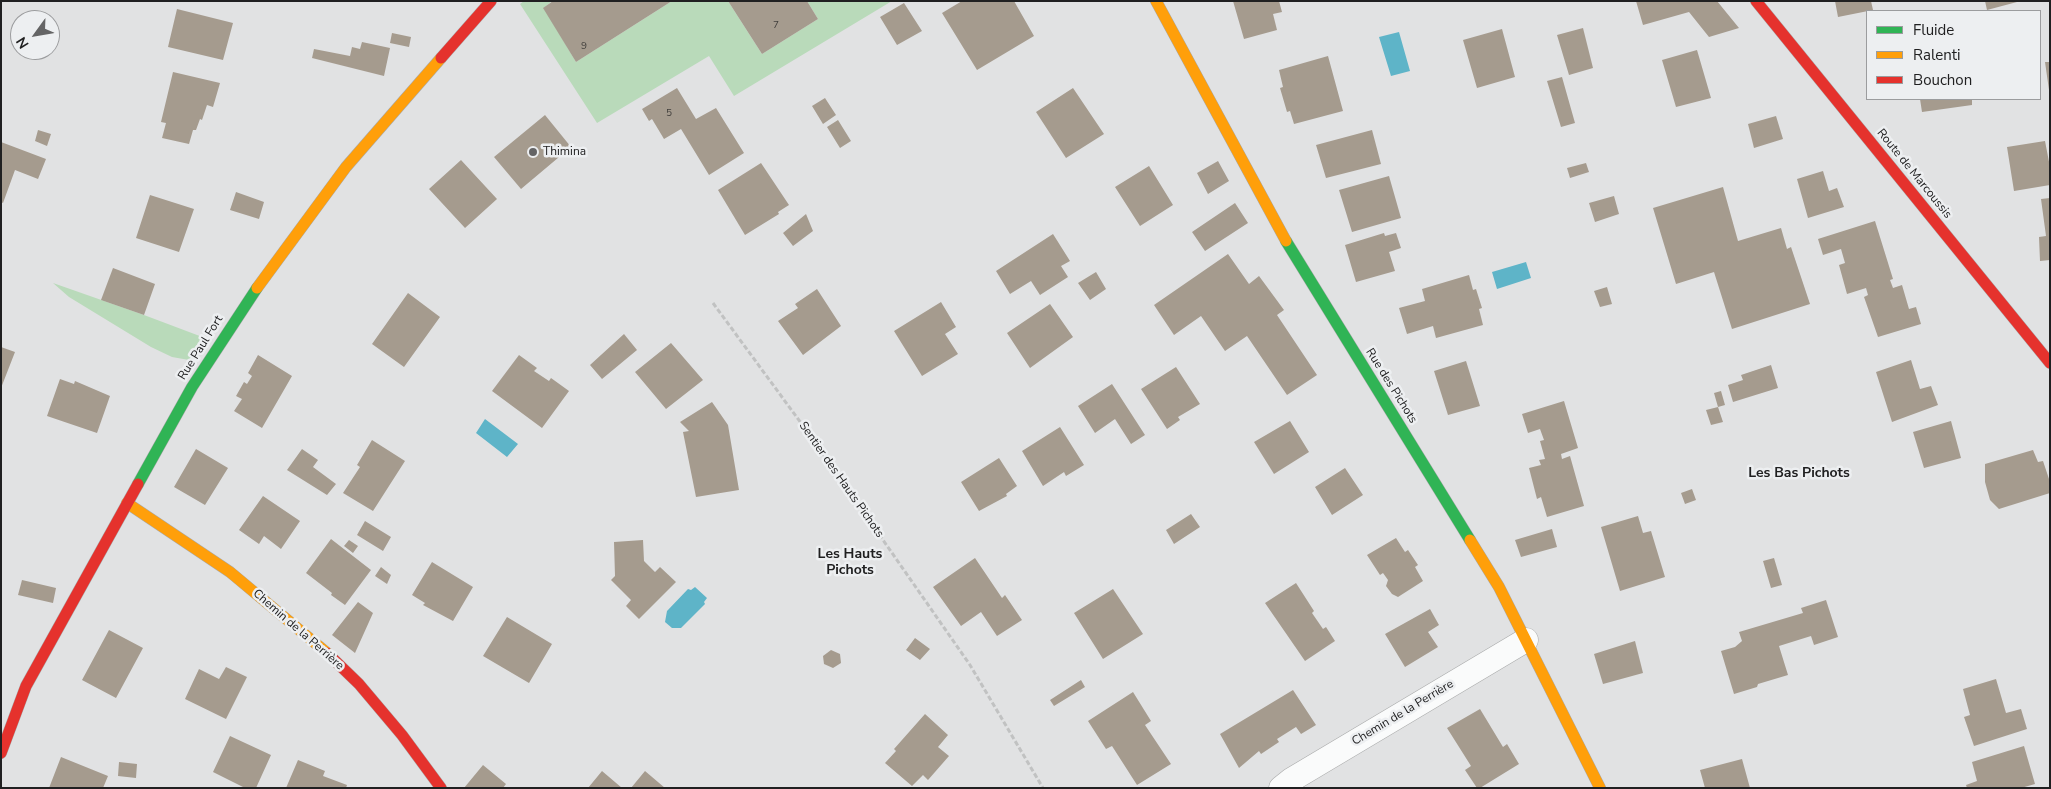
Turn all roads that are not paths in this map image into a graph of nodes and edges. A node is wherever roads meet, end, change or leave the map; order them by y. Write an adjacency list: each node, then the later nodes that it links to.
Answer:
1 (490, 1): 5 (street, Rue Paul Fort)
2 (1156, 1): 6 (street, Rue des Pichots)
3 (1756, 1): 4 (street, Route de Marcoussis)
4 (2050, 363)
5 (127, 503): 7 (street, Rue Paul Fort); 8 (street, Chemin de la Perrière)
6 (1526, 640): 9 (street, Chemin de la Perrière); 10 (street, Rue des Pichots)
7 (1, 753)
8 (441, 788)
9 (1281, 788)
10 (1600, 788)

